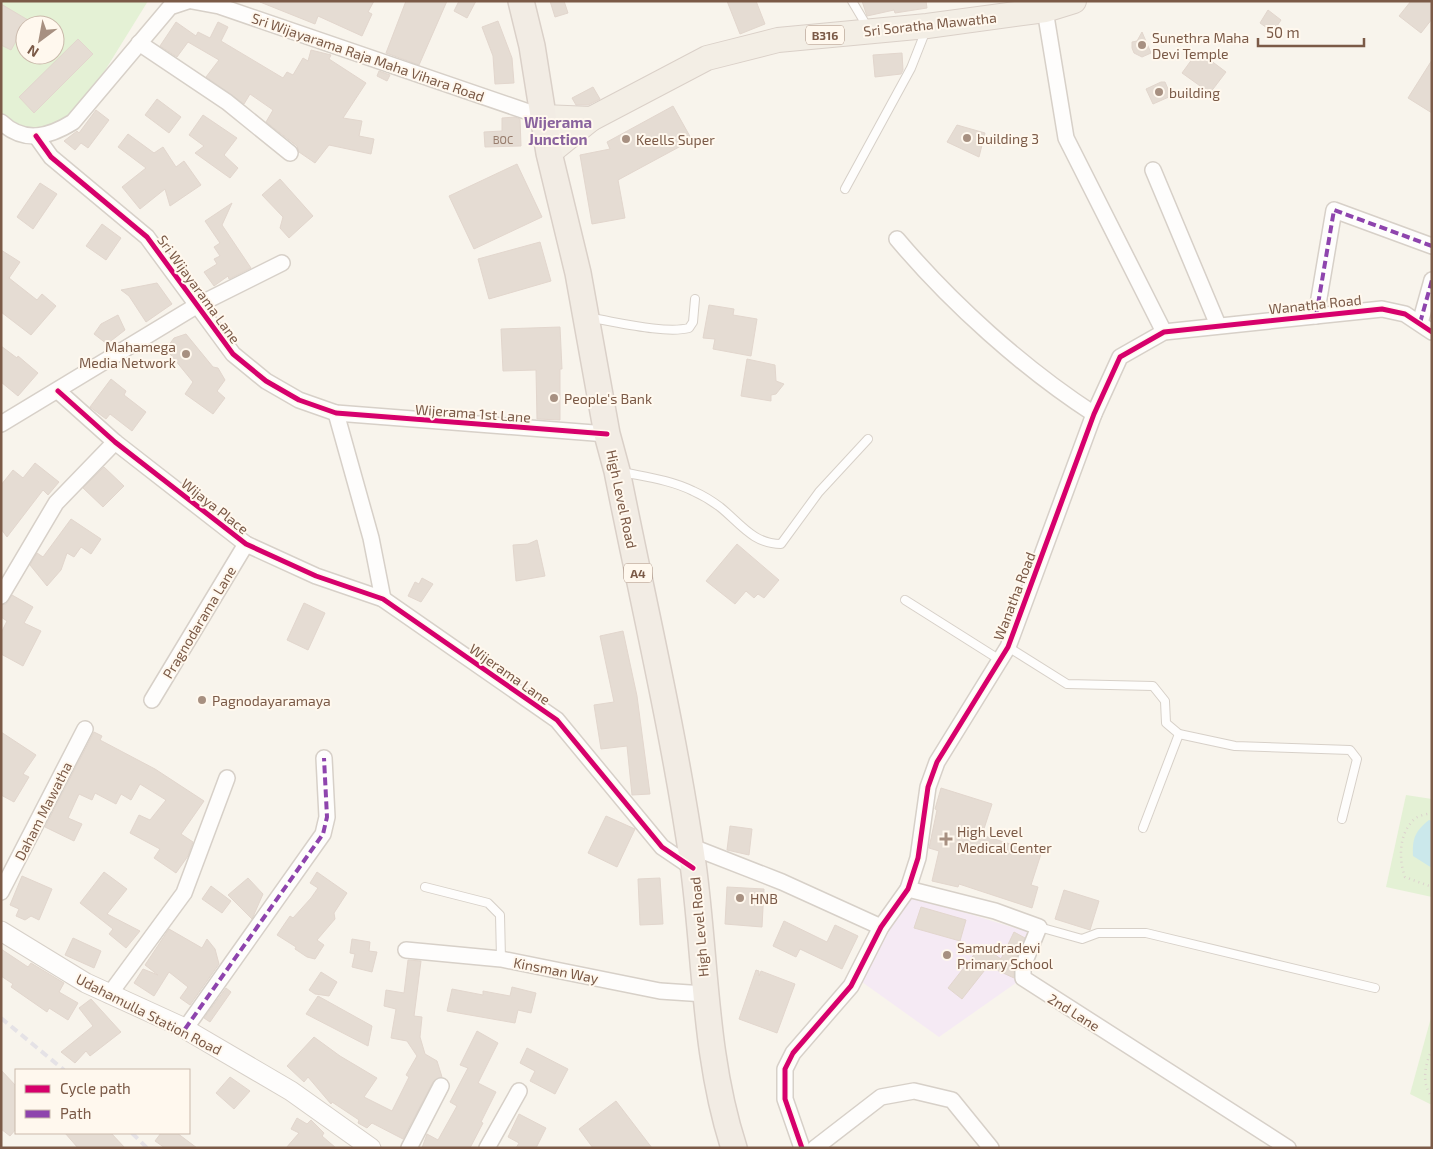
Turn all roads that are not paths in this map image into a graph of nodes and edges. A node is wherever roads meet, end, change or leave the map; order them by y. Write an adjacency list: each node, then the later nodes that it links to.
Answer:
1 (188, 1): 9 (street)
2 (192, 1): 10 (street, Sri Wijayarama Raja Maha Vihara Road)
3 (521, 1): 10 (highway, High Level Road / A4)
4 (852, 1): 8 (lane)
5 (1074, 1): 6 (main road, Sri Soratha Mawatha / B316)
6 (1045, 10): 7 (main road, Sri Soratha Mawatha / B316); 28 (street)
7 (927, 26): 8 (main road, Sri Soratha Mawatha / B316); 17 (lane)
8 (870, 31): 11 (main road, Sri Soratha Mawatha / B316)
9 (139, 43): 13 (street); 14 (street)
10 (543, 117): 11 (main road); 15 (highway, High Level Road / A4)
11 (591, 119): 15 (main road, Sri Soratha Mawatha / B316)
12 (1, 122): 13 (street)
13 (36, 136): 23 (street, Sri Wijayarama Lane)
14 (290, 152)
15 (548, 153): 25 (highway, High Level Road / A4)
16 (1153, 170): 26 (street)
17 (845, 189)
18 (897, 239): 31 (street)
19 (1432, 246): 24 (street)
20 (282, 263): 23 (street)
21 (1432, 280): 27 (street)
22 (695, 299): 25 (lane)
23 (196, 306): 29 (street); 30 (street, Sri Wijayarama Lane)
24 (1316, 316): 26 (street, Wanatha Road); 27 (street, Wanatha Road)
25 (586, 317): 33 (highway, High Level Road / A4)
26 (1218, 325): 28 (street, Wanatha Road)
27 (1426, 327)
28 (1164, 332): 31 (street, Wanatha Road)
29 (58, 391): 32 (street); 35 (street, Wijaya Place)
30 (336, 413): 33 (street, Wijerama 1st Lane); 39 (street)
31 (1094, 414): 41 (street, Wanatha Road)
32 (1, 424)
33 (608, 434): 36 (highway, High Level Road / A4)
34 (868, 439): 36 (lane)
35 (115, 442): 37 (street, Wijaya Place); 38 (street)
36 (617, 471): 49 (highway, High Level Road / A4)
37 (246, 544): 39 (street, Wijaya Place); 42 (street, Pragnodarama Lane)
38 (1, 596)
39 (383, 599): 49 (street, Wijerama Lane)
40 (905, 600): 41 (lane)
41 (1004, 653): 44 (lane); 51 (street, Wanatha Road)
42 (152, 700)
43 (85, 730): 52 (street, Daham Mawatha)
44 (1178, 734): 47 (lane); 48 (lane)
45 (324, 758): 61 (street)
46 (227, 778): 60 (street)
47 (1342, 819)
48 (1144, 828)
49 (692, 857): 53 (street, Wijerama Lane); 59 (highway, High Level Road / A4)
50 (425, 887): 57 (lane)
51 (908, 888): 53 (street, Wanatha Road); 54 (street)
52 (1, 892)
53 (881, 927): 68 (street, Wanatha Road)
54 (1039, 927): 58 (lane); 71 (street, 2nd Lane)
55 (1, 931): 60 (street, Udahamulla Station Road)
56 (406, 950): 57 (street, Kinsman Way)
57 (501, 959): 59 (street, Kinsman Way)
58 (1374, 988)
59 (705, 994): 67 (highway, High Level Road / A4)
60 (109, 995): 61 (street, Udahamulla Station Road)
61 (185, 1029): 64 (street, Udahamulla Station Road)
62 (441, 1086): 65 (street)
63 (518, 1091): 66 (street)
64 (371, 1148)
65 (410, 1148)
66 (487, 1148)
67 (734, 1148)
68 (802, 1148)
69 (815, 1148): 70 (street)
70 (991, 1148)
71 (1288, 1148)

